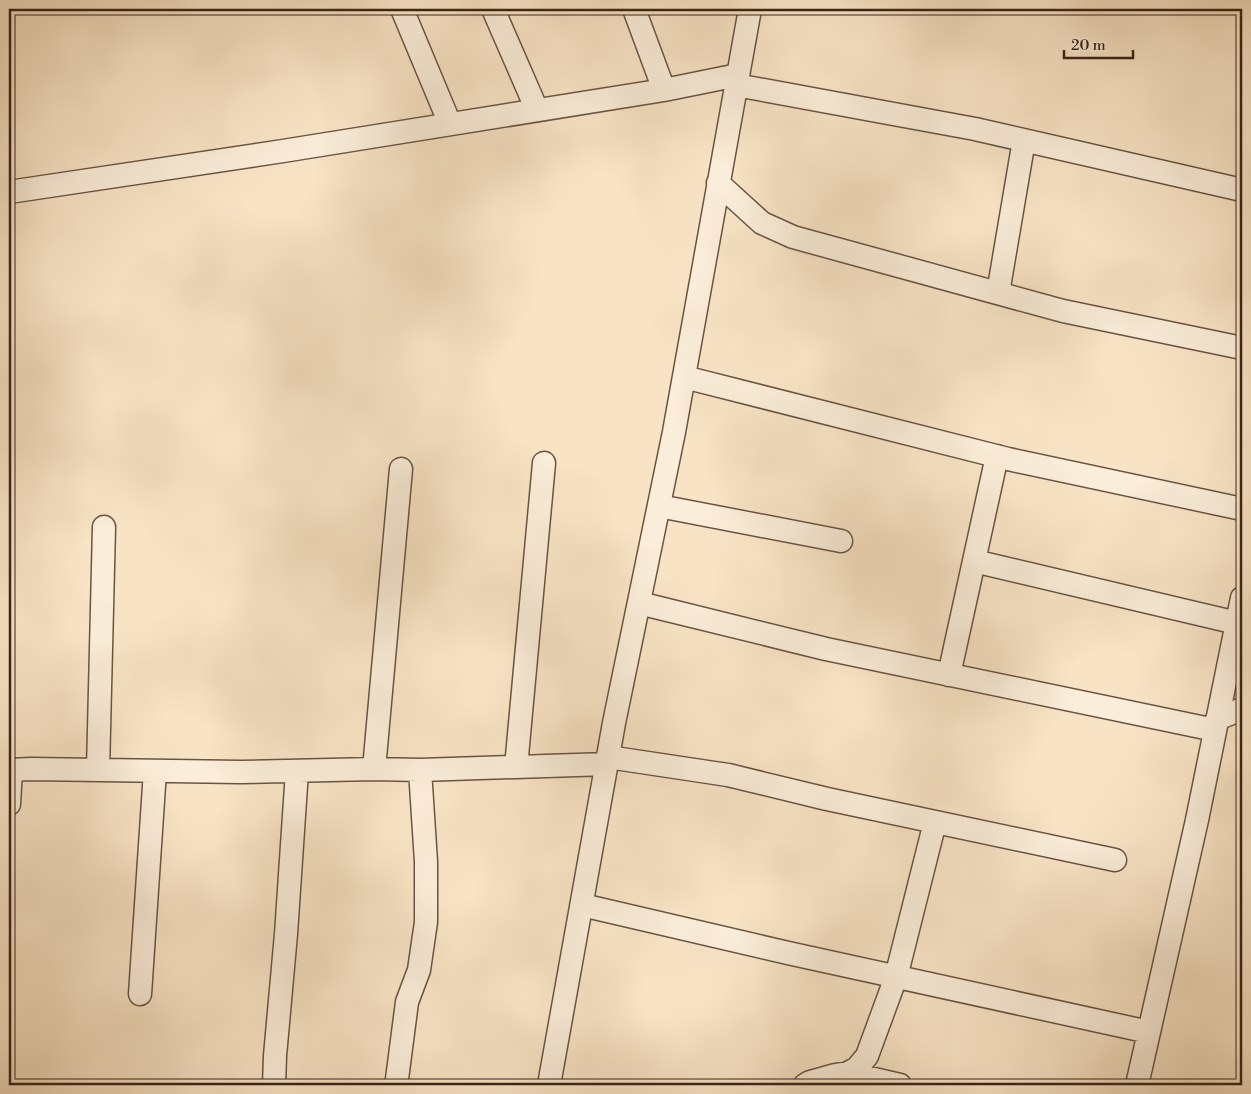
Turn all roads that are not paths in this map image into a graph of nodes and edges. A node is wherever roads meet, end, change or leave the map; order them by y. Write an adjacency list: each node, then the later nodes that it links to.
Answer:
1 (402, 9): 8 (street)
2 (493, 9): 7 (street)
3 (634, 9): 6 (street)
4 (750, 9): 5 (street)
5 (737, 80): 6 (street); 9 (street); 10 (street)
6 (664, 90): 7 (street)
7 (537, 110): 8 (street)
8 (450, 124): 12 (street)
9 (1024, 140): 11 (street); 13 (street)
10 (718, 183): 13 (street); 15 (street)
11 (1242, 190)
12 (9, 192)
13 (998, 293): 14 (street)
14 (1242, 348)
15 (684, 377): 16 (street); 19 (street)
16 (997, 456): 20 (street); 23 (street)
17 (544, 463): 31 (street)
18 (401, 469): 32 (street)
19 (659, 506): 22 (street); 25 (street)
20 (1242, 509)
21 (104, 527): 34 (street)
22 (841, 541)
23 (974, 561): 26 (street); 27 (street)
24 (1242, 598): 26 (street)
25 (639, 603): 27 (street); 30 (street)
26 (1237, 623): 29 (street)
27 (949, 674): 29 (street)
28 (1242, 709): 29 (street)
29 (1216, 725): 44 (street)
30 (608, 761): 31 (street); 39 (street); 41 (street)
31 (516, 767): 35 (street)
32 (374, 769): 35 (street); 37 (street)
33 (10, 770): 34 (street); 38 (street)
34 (98, 770): 36 (street)
35 (420, 770): 46 (street)
36 (155, 771): 37 (street); 43 (street)
37 (297, 771): 47 (street)
38 (9, 804)
39 (935, 822): 40 (street); 42 (street)
40 (1115, 860)
41 (582, 905): 42 (street); 48 (street)
42 (896, 977): 44 (street); 45 (street)
43 (140, 994)
44 (1149, 1032): 51 (street)
45 (848, 1073): 49 (street); 50 (street)
46 (397, 1079)
47 (274, 1085)
48 (549, 1085)
49 (805, 1085)
50 (900, 1085)
51 (1137, 1085)

